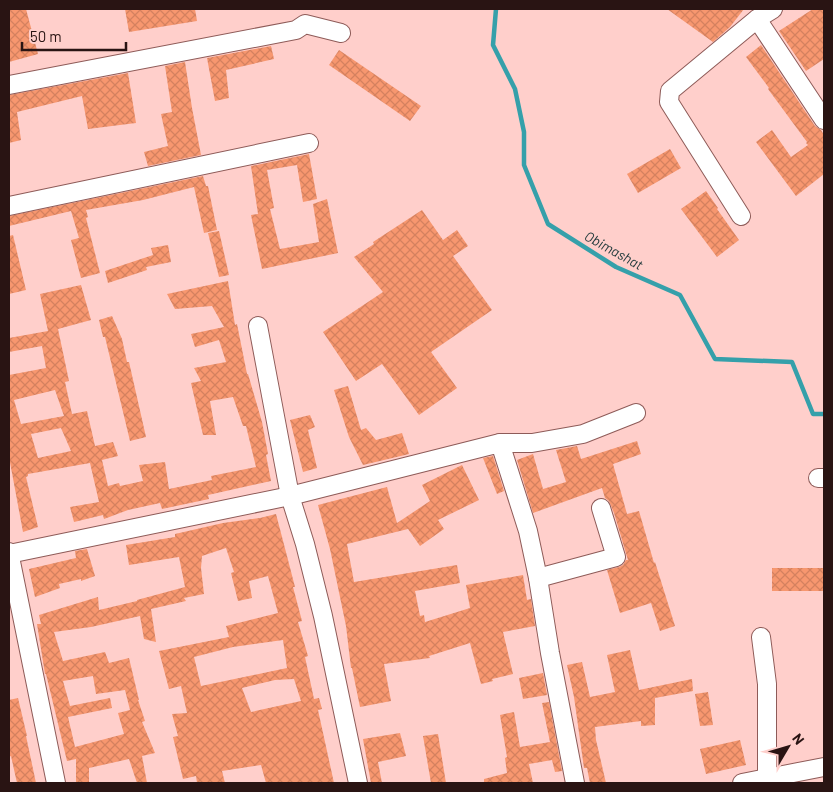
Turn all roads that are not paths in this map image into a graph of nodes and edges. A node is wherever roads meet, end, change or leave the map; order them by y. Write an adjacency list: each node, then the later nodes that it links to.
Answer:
1 (773, 9): 2 (street)
2 (757, 19): 5 (street); 8 (street)
3 (341, 33): 4 (street)
4 (9, 85)
5 (824, 120)
6 (309, 143): 7 (street)
7 (9, 206)
8 (741, 216)
9 (258, 326): 12 (street)
10 (636, 413): 11 (street)
11 (500, 443): 12 (street); 15 (street)
12 (290, 496): 14 (street); 20 (street)
13 (601, 508): 15 (street)
14 (9, 554): 19 (street)
15 (538, 578): 21 (street)
16 (761, 637): 18 (street)
17 (824, 767): 18 (street)
18 (771, 780): 22 (street)
19 (56, 783)
20 (358, 783)
21 (575, 783)
22 (742, 783)

